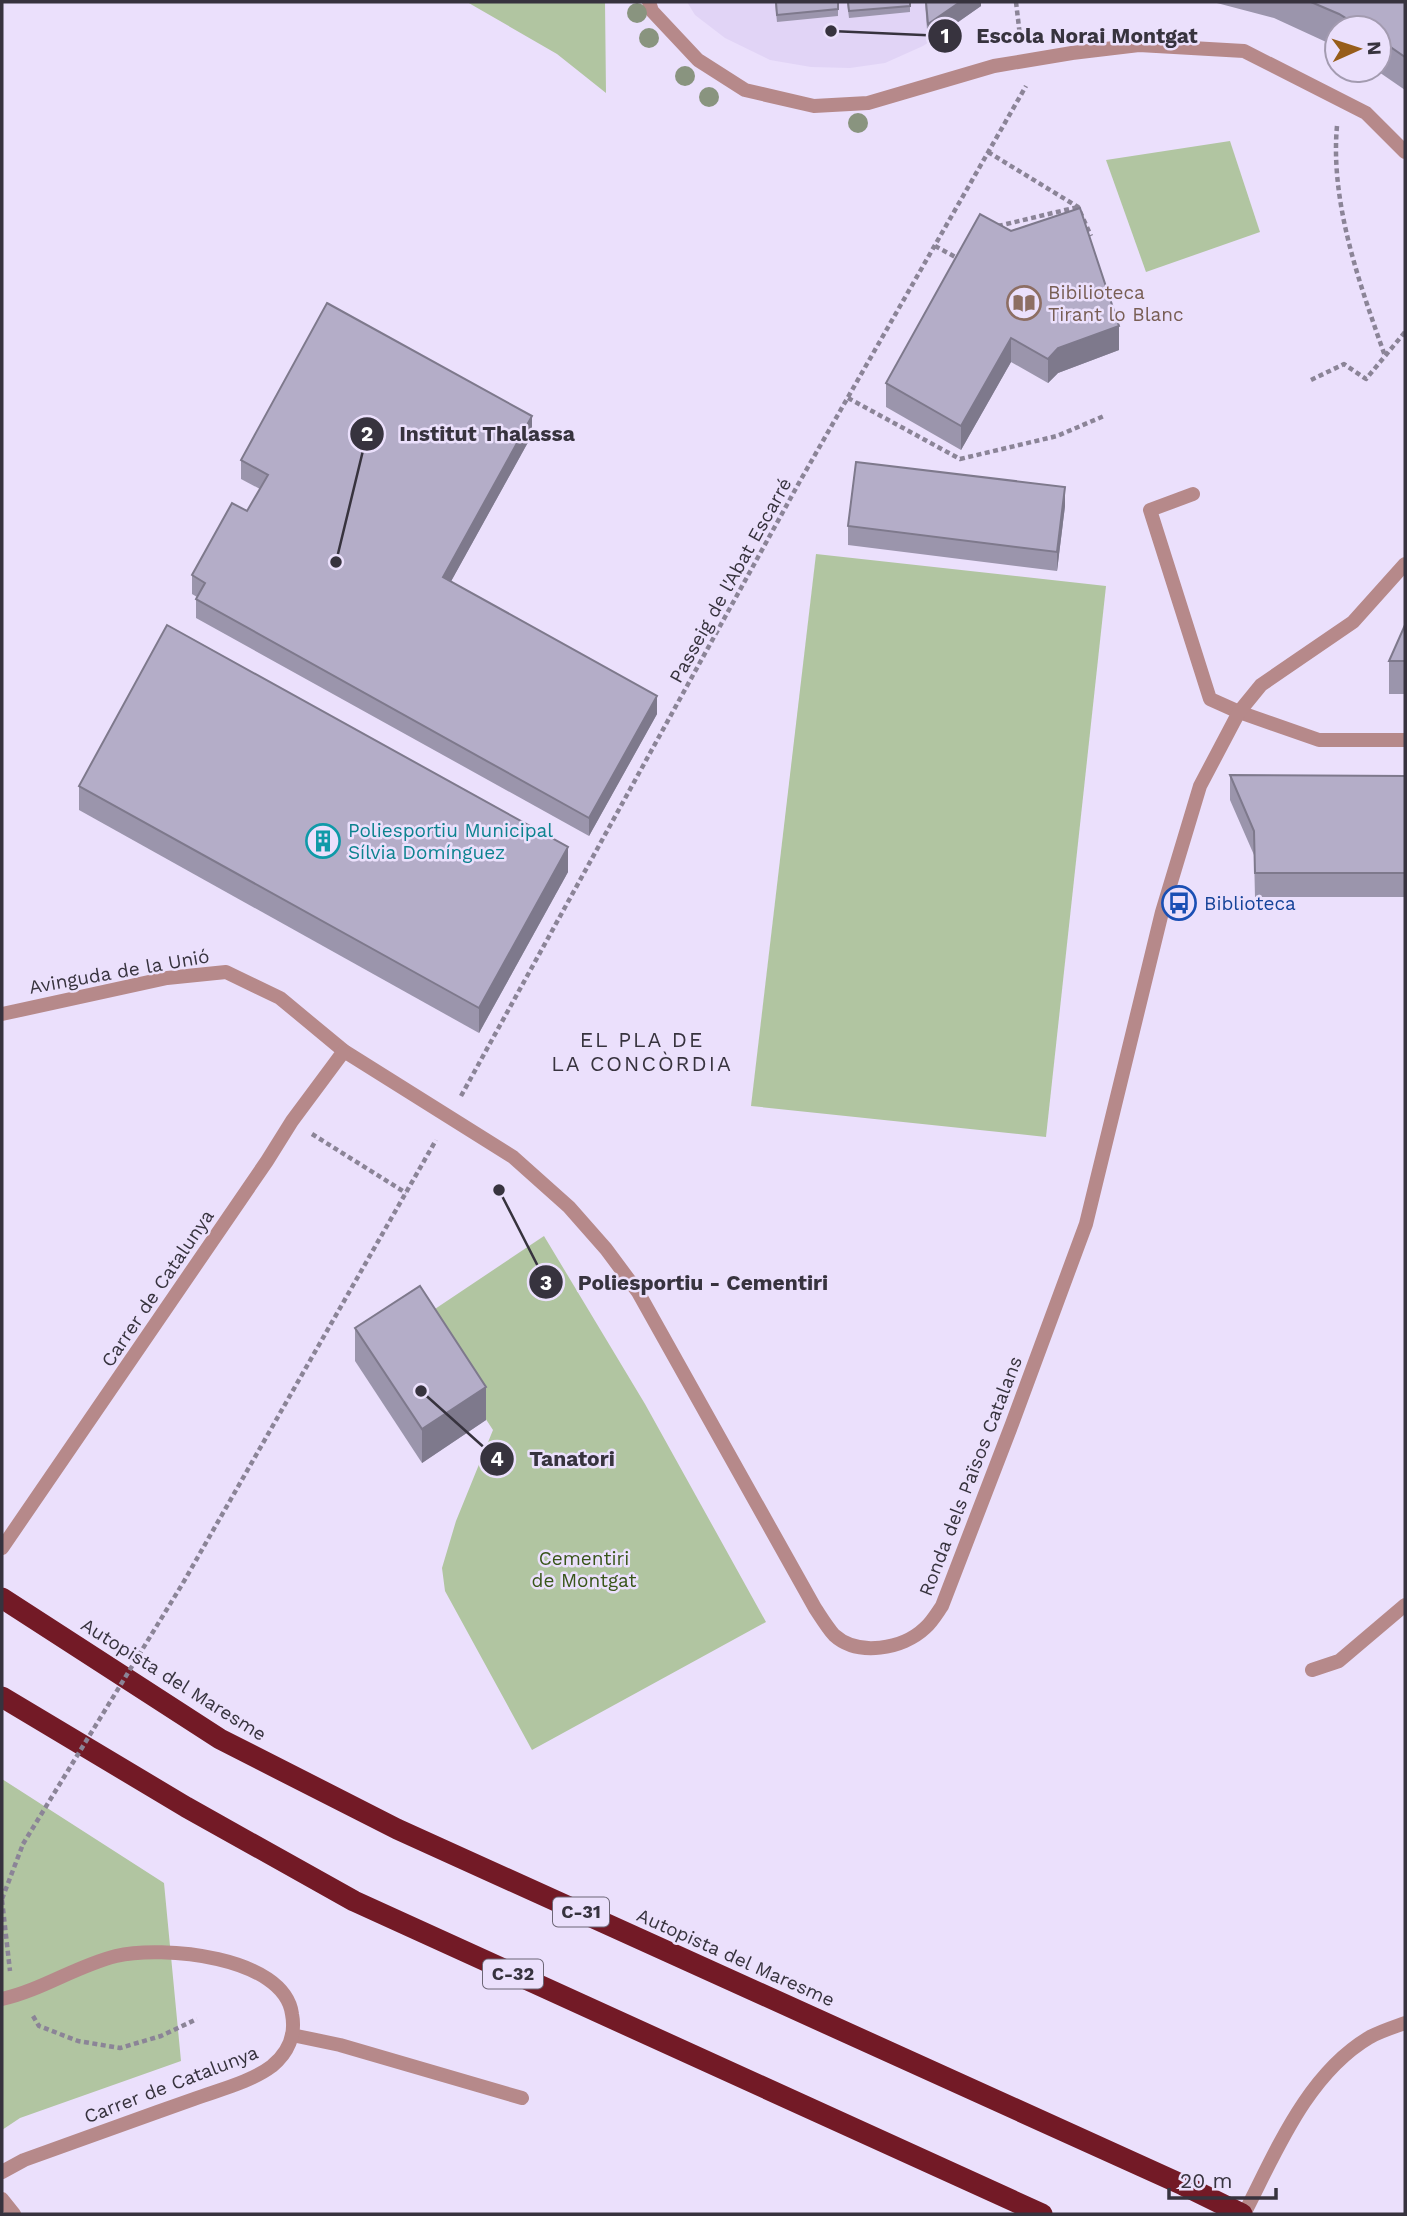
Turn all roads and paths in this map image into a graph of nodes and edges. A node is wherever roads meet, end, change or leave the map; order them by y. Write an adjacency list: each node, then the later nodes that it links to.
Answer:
1 (649, 2): 5 (street)
2 (1016, 2): 3 (path)
3 (1021, 44)
4 (1031, 76): 6 (path, Passeig de l'Abat Escarré)
5 (1340, 99): 7 (street); 14 (path)
6 (988, 152): 8 (path); 11 (path, Passeig de l'Abat Escarré)
7 (1405, 152)
8 (1078, 207): 9 (path); 10 (path)
9 (989, 229)
10 (1091, 236)
11 (935, 246): 12 (path); 16 (path, Passeig de l'Abat Escarré)
12 (966, 250)
13 (1405, 332): 14 (path)
14 (1385, 356): 15 (path)
15 (1311, 380)
16 (848, 398): 17 (path); 26 (path, Passeig de l'Abat Escarré)
17 (1104, 416)
18 (1194, 494): 21 (street)
19 (1405, 565): 22 (street, Ronda dels Països Catalans)
20 (1187, 575): 21 (street)
21 (1172, 580): 22 (street)
22 (1239, 712): 23 (street); 25 (street, Ronda dels Països Catalans)
23 (1405, 740)
24 (2, 1014): 25 (street, Avinguda de la Unió)
25 (344, 1051): 27 (street, Carrer de Catalunya)
26 (459, 1100)
27 (292, 1121): 29 (path); 30 (street, Carrer de Catalunya)
28 (436, 1140): 29 (path)
29 (406, 1193): 35 (path, bridge)
30 (2, 1548)
31 (2, 1598): 47 (highway, Autopista del Maresme / C-31)
32 (1405, 1605): 33 (street)
33 (1312, 1670)
34 (2, 1697): 46 (highway, C-32)
35 (2, 1899): 36 (path)
36 (10, 1972)
37 (2, 1999): 41 (street)
38 (33, 2015): 39 (path)
39 (197, 2019)
40 (1405, 2023): 47 (street)
41 (292, 2035): 42 (street); 43 (street, Carrer de Catalunya)
42 (522, 2098)
43 (2, 2172)
44 (2, 2199): 45 (street)
45 (14, 2214)
46 (1042, 2214)
47 (1243, 2214)

